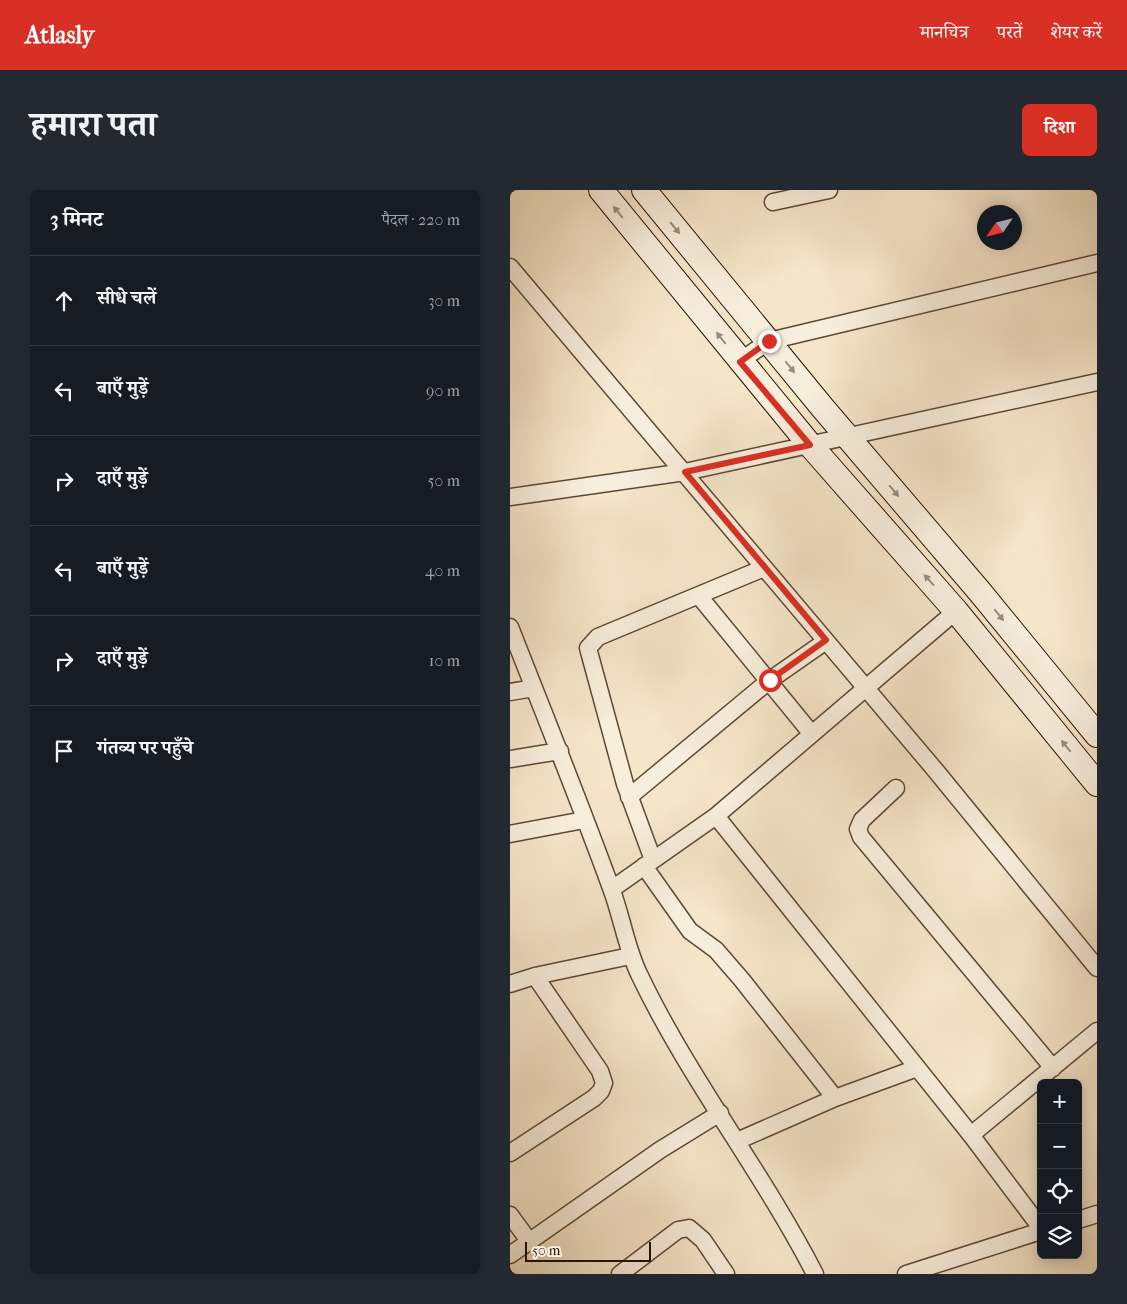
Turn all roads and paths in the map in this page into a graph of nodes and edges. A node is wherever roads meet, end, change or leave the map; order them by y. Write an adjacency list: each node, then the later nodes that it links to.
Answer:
1 (601, 190): 8 (main road, one-way to 1)
2 (644, 190): 7 (main road, one-way to 7)
3 (829, 190): 4 (street)
4 (773, 202)
5 (1097, 263): 7 (street)
6 (510, 267): 12 (street)
7 (769, 341): 8 (street); 10 (main road, one-way to 10)
8 (740, 362): 11 (main road)
9 (1097, 382): 10 (street)
10 (849, 438): 11 (street); 24 (main road, one-way to 24)
11 (810, 445): 12 (street); 16 (main road, one-way to 11)
12 (685, 472): 13 (street); 14 (street)
13 (510, 497)
14 (764, 568): 15 (street); 18 (street)
15 (699, 596): 19 (street); 29 (street)
16 (956, 611): 21 (street); 27 (main road, one-way to 16)
17 (510, 627): 20 (street)
18 (826, 640): 19 (street); 21 (street)
19 (770, 680): 23 (street); 29 (street)
20 (534, 688): 22 (street); 25 (street)
21 (866, 688): 23 (street); 36 (street)
22 (510, 692)
23 (811, 734): 30 (street)
24 (1097, 735)
25 (560, 751): 26 (street); 31 (street)
26 (510, 759)
27 (1097, 784)
28 (896, 788): 41 (street)
29 (629, 797): 33 (street)
30 (716, 816): 33 (street); 40 (street)
31 (584, 820): 32 (street); 34 (street)
32 (510, 834)
33 (649, 863): 34 (street); 42 (street)
34 (612, 889): 35 (street)
35 (630, 956): 37 (street); 43 (street)
36 (1097, 968)
37 (535, 976): 38 (street); 46 (street)
38 (510, 984)
39 (1097, 1031): 41 (street)
40 (918, 1068): 42 (street); 44 (street)
41 (1053, 1068): 44 (street)
42 (835, 1098): 45 (street)
43 (720, 1113): 45 (street); 52 (street)
44 (971, 1135): 50 (street)
45 (737, 1141): 56 (street)
46 (510, 1153)
47 (1097, 1214): 49 (street)
48 (510, 1215): 52 (street)
49 (1082, 1219)
50 (1037, 1224)
51 (1037, 1230): 57 (street)
52 (529, 1241): 53 (street)
53 (510, 1255)
54 (620, 1274): 55 (street)
55 (726, 1274)
56 (815, 1274)
57 (906, 1274)

